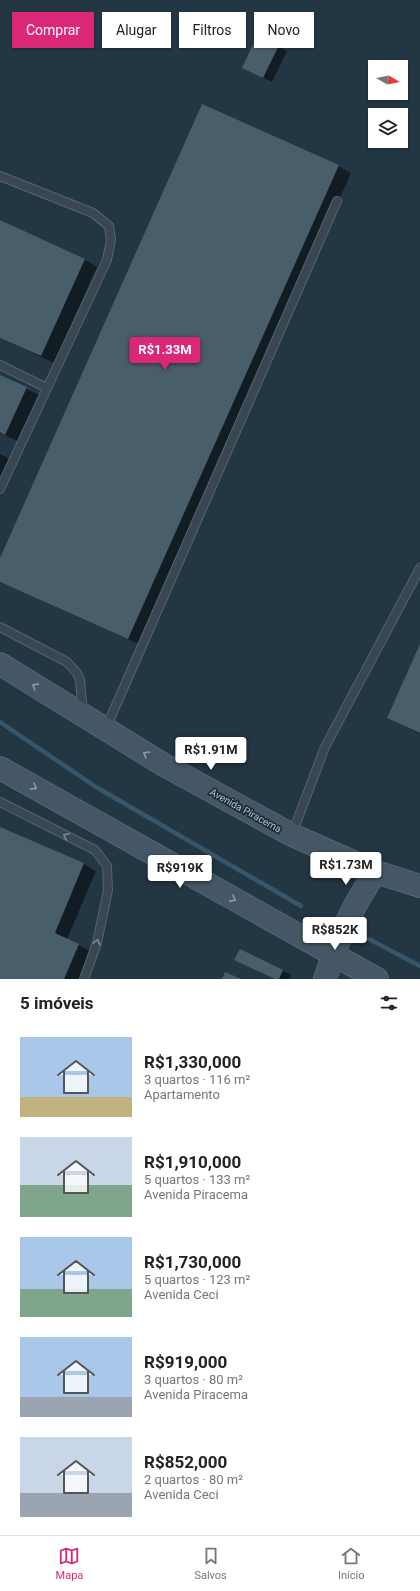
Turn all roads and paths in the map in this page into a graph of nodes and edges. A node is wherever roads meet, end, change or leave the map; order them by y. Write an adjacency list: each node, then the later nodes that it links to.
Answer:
1 (0, 176): 4 (lane)
2 (337, 201): 10 (lane)
3 (0, 366): 4 (lane)
4 (47, 388): 5 (lane)
5 (0, 489)
6 (420, 568): 13 (lane)
7 (0, 627): 9 (lane)
8 (0, 664): 9 (main road, Avenida Piracema, one-way to 8)
9 (83, 715): 10 (main road, Avenida Piracema)
10 (106, 729): 13 (main road, Avenida Piracema, one-way to 10)
11 (0, 768): 17 (main road, one-way to 17)
12 (0, 802): 19 (lane, one-way to 12)
13 (292, 835): 14 (main road, Avenida Piracema)
14 (376, 872): 15 (main road, Avenida Piracema); 16 (main road)
15 (420, 886)
16 (347, 918): 17 (main road); 18 (main road)
17 (333, 956): 18 (main road); 20 (main road)
18 (370, 975): 21 (main road)
19 (84, 979)
20 (325, 979)
21 (341, 979)

